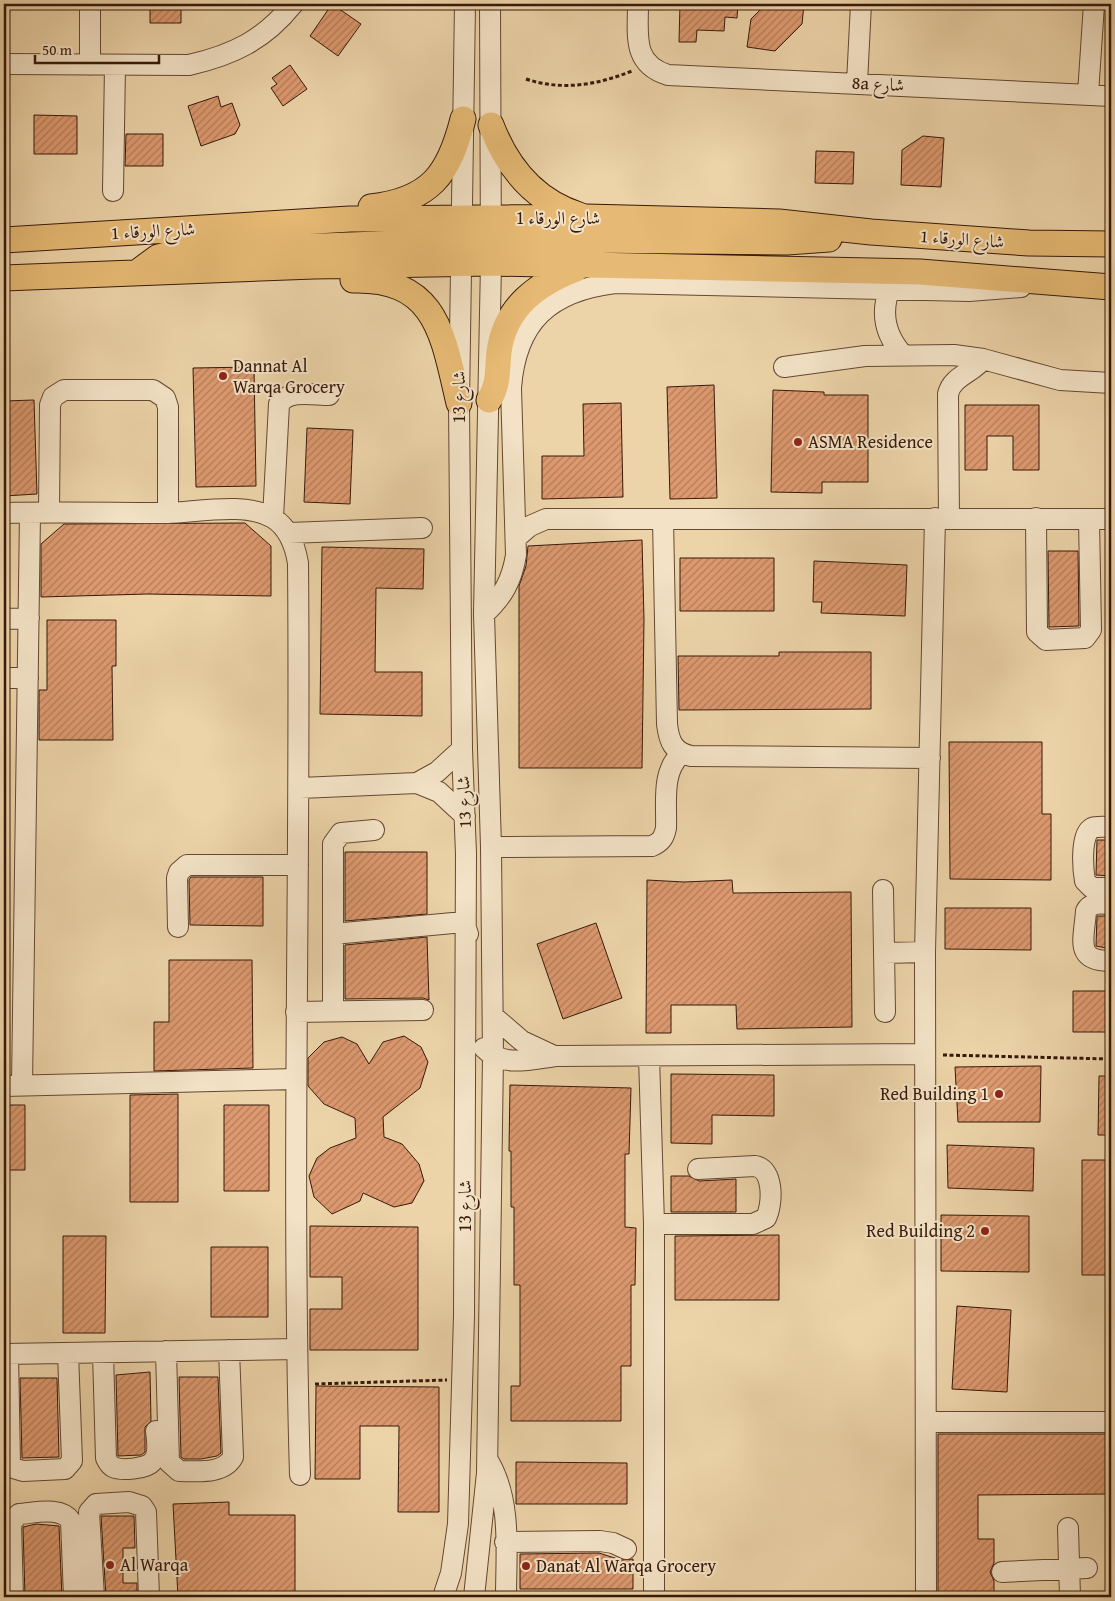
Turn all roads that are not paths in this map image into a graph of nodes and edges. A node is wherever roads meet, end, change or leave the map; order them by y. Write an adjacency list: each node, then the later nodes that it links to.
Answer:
1 (90, 4): 9 (street)
2 (292, 4): 10 (street)
3 (465, 4): 14 (street, شارع 13)
4 (490, 4): 15 (street, شارع 13)
5 (638, 4): 11 (street, 8a شارع)
6 (861, 4): 11 (street)
7 (1094, 4): 12 (street)
8 (4, 64): 9 (street)
9 (90, 65): 10 (street)
10 (115, 66): 16 (street)
11 (857, 83): 12 (street, 8a شارع)
12 (1088, 94): 13 (street, 8a شارع)
13 (1111, 96)
14 (463, 119): 18 (main road); 22 (street, شارع 13)
15 (491, 125): 17 (main road); 19 (street, شارع 13)
16 (113, 191)
17 (586, 217): 19 (main road, شارع الورقاء 1); 20 (main road, شارع الورقاء 1)
18 (350, 219): 21 (main road, شارع الورقاء 1); 22 (main road, شارع الورقاء 1)
19 (491, 228): 20 (main road); 22 (main road, شارع الورقاء 1); 22 (main road); 24 (street, شارع 13)
20 (871, 232): 23 (main road, شارع الورقاء 1)
21 (4, 240)
22 (461, 241): 24 (main road, شارع الورقاء 1); 26 (main road, شارع الورقاء 1); 27 (main road); 38 (street, شارع 13)
23 (1111, 244)
24 (490, 264): 25 (main road, شارع الورقاء 1); 37 (street, شارع 13)
25 (588, 264): 29 (main road, شارع الورقاء 1); 37 (main road)
26 (314, 266): 27 (main road, شارع الورقاء 1); 38 (main road)
27 (138, 273): 28 (main road, شارع الورقاء 1)
28 (4, 278)
29 (1043, 282): 30 (main road, شارع الورقاء 1); 31 (street)
30 (1111, 287)
31 (890, 288): 32 (street); 39 (street)
32 (903, 355): 33 (street); 34 (street)
33 (983, 359): 35 (street); 47 (street)
34 (784, 367)
35 (1111, 383)
36 (330, 395): 43 (street)
37 (489, 400): 53 (street, شارع 13)
38 (459, 404): 58 (street, شارع 13)
39 (515, 487): 45 (street); 52 (street)
40 (40, 512): 41 (street); 41 (street); 42 (street); 54 (street)
41 (168, 512): 43 (street)
42 (4, 513)
43 (273, 518): 51 (street)
44 (1036, 518): 47 (street); 48 (street); 48 (street)
45 (546, 519): 46 (street); 52 (street)
46 (663, 519): 47 (street); 59 (street)
47 (942, 519): 60 (street)
48 (1089, 519): 49 (street)
49 (1111, 519)
50 (422, 528): 51 (street)
51 (289, 533): 62 (street)
52 (516, 538): 53 (street)
53 (484, 614): 66 (street, شارع 13)
54 (29, 618): 55 (street); 57 (street)
55 (4, 619)
56 (4, 678): 57 (street)
57 (28, 678): 87 (street)
58 (462, 749): 61 (street); 63 (street, شارع 13)
59 (681, 754): 60 (street); 66 (street)
60 (930, 758): 74 (street)
61 (417, 783): 62 (street); 63 (street)
62 (300, 788): 67 (street)
63 (465, 816): 71 (street, شارع 13)
64 (1111, 828): 68 (street)
65 (374, 830): 73 (street)
66 (491, 847): 81 (street, شارع 13)
67 (298, 865): 72 (street); 79 (street)
68 (1111, 888)
69 (883, 890): 75 (street)
70 (1111, 904): 76 (street)
71 (464, 922): 73 (street); 83 (street); 111 (street, شارع 13)
72 (178, 927)
73 (333, 934): 78 (street)
74 (925, 952): 75 (street); 82 (street)
75 (884, 953): 80 (street)
76 (1111, 961)
77 (423, 1010): 78 (street)
78 (333, 1011): 79 (street)
79 (296, 1012): 86 (street)
80 (884, 1012)
81 (493, 1016): 83 (street, شارع 13); 84 (street)
82 (925, 1054): 85 (street); 97 (street)
83 (493, 1056): 84 (street); 88 (street, شارع 13)
84 (556, 1056): 85 (street); 88 (street)
85 (648, 1056): 90 (street)
86 (296, 1078): 87 (street); 91 (street)
87 (13, 1085)
88 (493, 1091): 99 (street, شارع 13)
89 (698, 1169): 90 (street)
90 (654, 1224): 113 (street)
91 (296, 1349): 92 (street); 100 (street)
92 (229, 1350): 93 (street); 93 (street)
93 (160, 1352): 95 (street); 95 (street)
94 (68, 1353): 95 (street); 96 (street); 96 (street)
95 (103, 1353)
96 (6, 1354)
97 (927, 1422): 98 (street); 114 (street)
98 (1111, 1422)
99 (487, 1458): 102 (street); 112 (street, شارع 13)
100 (300, 1475)
101 (1068, 1528): 104 (street)
102 (506, 1542): 103 (street); 106 (street)
103 (626, 1549)
104 (1078, 1569): 105 (street); 115 (street)
105 (1002, 1572)
106 (511, 1588)
107 (13, 1597): 108 (street)
108 (74, 1597)
109 (94, 1597): 110 (street)
110 (149, 1597)
111 (443, 1597)
112 (474, 1597)
113 (654, 1597)
114 (926, 1597)
115 (1070, 1597)

